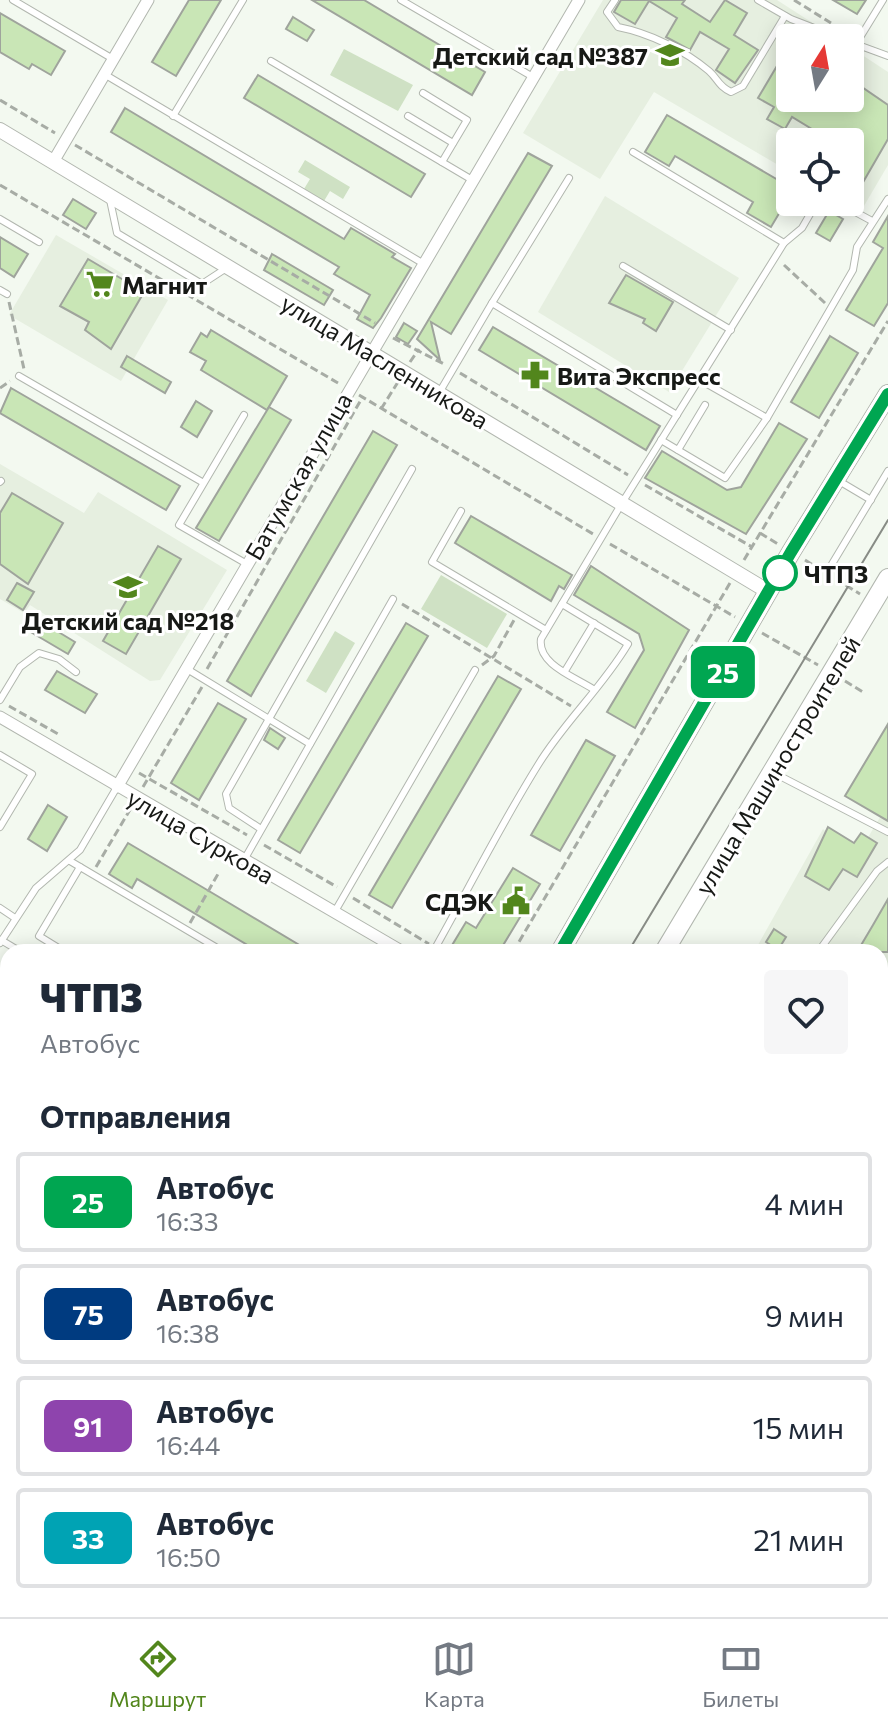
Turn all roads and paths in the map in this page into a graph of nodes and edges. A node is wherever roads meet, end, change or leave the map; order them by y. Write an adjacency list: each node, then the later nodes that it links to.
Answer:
1 (13, 0): 16 (lane)
2 (148, 0): 16 (street)
3 (243, 0): 21 (lane)
4 (401, 0): 19 (lane)
5 (579, 0): 19 (street, Батумская улица)
6 (615, 0): 10 (lane)
7 (758, 0): 10 (lane)
8 (794, 0): 12 (path)
9 (883, 0): 13 (lane)
10 (785, 16): 11 (lane)
11 (805, 24)
12 (832, 24)
13 (864, 27)
14 (864, 47): 15 (lane)
15 (888, 56)
16 (113, 59): 18 (street)
17 (271, 61): 27 (lane)
18 (104, 74): 21 (lane); 26 (street)
19 (534, 78): 29 (street, Батумская улица)
20 (423, 93): 24 (lane)
21 (173, 116): 39 (lane)
22 (408, 116): 24 (lane)
23 (0, 130): 26 (street, улица Масленникова)
24 (453, 143): 27 (lane)
25 (633, 152): 37 (lane)
26 (53, 162): 30 (street, улица Масленникова)
27 (442, 162): 29 (lane)
28 (569, 178): 44 (lane)
29 (474, 181): 39 (street, Батумская улица)
30 (110, 196): 41 (street, улица Масленникова); 41 (lane)
31 (887, 201): 35 (lane)
32 (809, 216): 37 (lane)
33 (863, 216): 35 (lane)
34 (0, 219): 36 (lane)
35 (872, 221): 45 (lane)
36 (39, 242)
37 (784, 243): 38 (lane)
38 (776, 258): 45 (path); 47 (lane)
39 (424, 265): 48 (street, Батумская улица)
40 (623, 266): 47 (lane)
41 (229, 267): 48 (street, улица Масленникова)
42 (0, 290): 43 (lane)
43 (7, 294): 51 (path)
44 (492, 303): 53 (lane); 58 (lane)
45 (831, 308): 59 (lane)
46 (888, 321): 71 (path)
47 (731, 330): 50 (lane)
48 (371, 353): 53 (street, улица Масленникова); 69 (street, Батумская улица)
49 (19, 376): 51 (lane); 52 (path)
50 (700, 380): 58 (lane); 59 (lane)
51 (26, 381): 65 (lane)
52 (0, 388)
53 (439, 394): 67 (street, улица Масленникова)
54 (888, 394): 64 (main road)
55 (362, 398): 87 (path)
56 (705, 405): 61 (lane)
57 (244, 415): 65 (lane)
58 (677, 415): 60 (lane)
59 (767, 418): 61 (lane)
60 (661, 440): 61 (lane); 67 (lane)
61 (678, 450)
62 (412, 469): 93 (lane)
63 (888, 471): 66 (lane)
64 (836, 479): 66 (lane); 73 (main road)
65 (202, 482): 69 (lane)
66 (871, 500): 70 (lane)
67 (622, 503): 71 (street, улица Масленникова); 75 (lane)
68 (461, 511): 77 (lane)
69 (247, 564): 82 (street, Батумская улица)
70 (832, 564)
71 (737, 572): 73 (street, улица Масленникова); 76 (path)
72 (888, 578): 86 (main road, улица Машиностроителей)
73 (769, 592): 79 (main road)
74 (393, 599): 81 (path); 95 (lane)
75 (562, 604): 78 (lane); 80 (lane)
76 (717, 606): 79 (path); 123 (path)
77 (518, 613): 80 (lane); 81 (path)
78 (594, 623): 84 (lane); 88 (lane)
79 (750, 626): 86 (path); 124 (main road)
80 (546, 630): 84 (lane)
81 (494, 656): 83 (path); 91 (path)
82 (187, 669): 87 (lane); 97 (street, Батумская улица)
83 (475, 670): 112 (lane)
84 (565, 671): 88 (lane)
85 (76, 672): 90 (lane)
86 (833, 674): 89 (path); 98 (main road, улица Машиностроителей)
87 (206, 681): 93 (lane); 99 (path)
88 (593, 689): 91 (lane)
89 (863, 692)
90 (0, 700): 94 (path)
91 (581, 712): 122 (lane)
92 (0, 717): 100 (street, улица Суркова)
93 (268, 718): 95 (lane); 103 (lane)
94 (68, 740)
95 (310, 744): 103 (lane)
96 (0, 755): 102 (lane)
97 (130, 767): 99 (path); 100 (street, Батумская улица)
98 (771, 771): 104 (lane); 125 (main road, улица Машиностроителей)
99 (148, 778): 101 (path); 105 (path)
100 (117, 787): 101 (street, улица Суркова); 106 (lane)
101 (136, 799): 107 (street, улица Суркова); 110 (path)
102 (0, 827)
103 (261, 829): 105 (lane)
104 (888, 832)
105 (255, 840): 107 (lane); 112 (path)
106 (70, 861): 109 (lane); 115 (lane)
107 (243, 861): 114 (street, улица Суркова)
108 (888, 862): 126 (lane)
109 (80, 867): 110 (lane); 118 (lane)
110 (92, 874): 116 (lane)
111 (218, 874): 116 (path)
112 (346, 893): 114 (lane); 121 (path)
113 (0, 908): 115 (lane)
114 (334, 913): 120 (street, улица Суркова)
115 (15, 918): 117 (lane)
116 (186, 930): 119 (lane)
117 (1, 942)
118 (52, 944)
119 (210, 944)
120 (389, 944)
121 (425, 944)
122 (437, 944)
123 (518, 944)
124 (566, 944)
125 (669, 944)
126 (824, 944)

